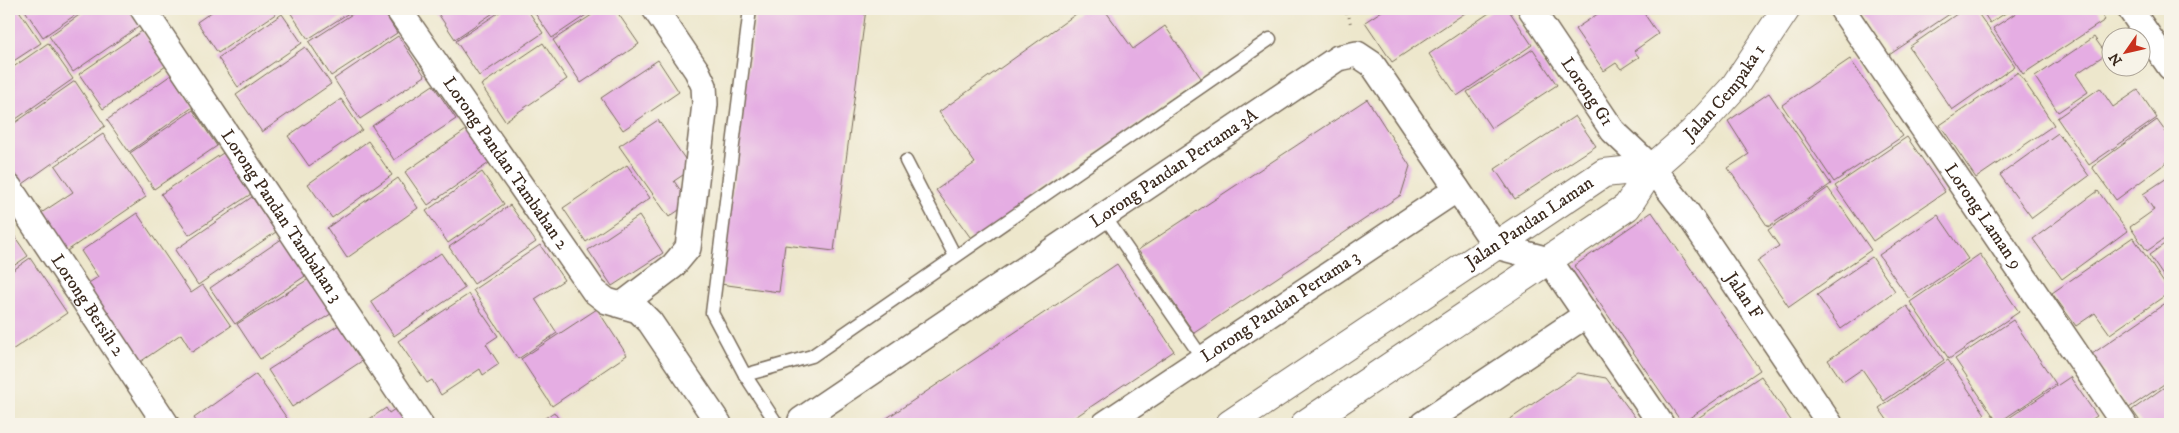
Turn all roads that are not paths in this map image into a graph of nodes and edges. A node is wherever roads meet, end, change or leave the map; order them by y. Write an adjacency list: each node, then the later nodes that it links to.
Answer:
1 (143, 9): 24 (street, Lorong Pandan Tambahan 3)
2 (398, 9): 19 (street, Lorong Pandan Tambahan 2)
3 (655, 9): 19 (street)
4 (750, 9): 22 (lane)
5 (1531, 9): 12 (street, Lorong G1)
6 (1786, 9): 12 (street, Jalan Cempaka 1)
7 (1842, 9): 34 (street, Lorong Laman 9)
8 (2136, 11): 10 (street)
9 (1270, 39): 17 (lane)
10 (2170, 67)
11 (906, 162): 17 (lane)
12 (1652, 168): 16 (street, Jalan Pandan Laman); 18 (street); 33 (street, Jalan F)
13 (9, 187): 23 (street, Lorong Bersih 2)
14 (1457, 189): 15 (street, Lorong Pandan Pertama 3A); 16 (street, Lorong Pandan Pertama 3A); 21 (street, Lorong Pandan Pertama 3)
15 (1103, 214): 21 (lane); 27 (street, Lorong Pandan Pertama 3A)
16 (1496, 246): 18 (street); 29 (street, Jalan Pandan Laman)
17 (955, 256): 22 (lane)
18 (1549, 260): 20 (street); 30 (street)
19 (623, 304): 25 (street, Lorong Pandan Tambahan 2)
20 (1586, 316): 31 (street); 32 (street)
21 (1203, 359): 28 (street, Lorong Pandan Pertama 3)
22 (745, 375): 26 (lane)
23 (166, 424)
24 (420, 424)
25 (719, 424)
26 (777, 424)
27 (800, 424)
28 (1105, 424)
29 (1230, 424)
30 (1305, 424)
31 (1423, 424)
32 (1661, 424)
33 (1830, 424)
34 (2124, 424)

